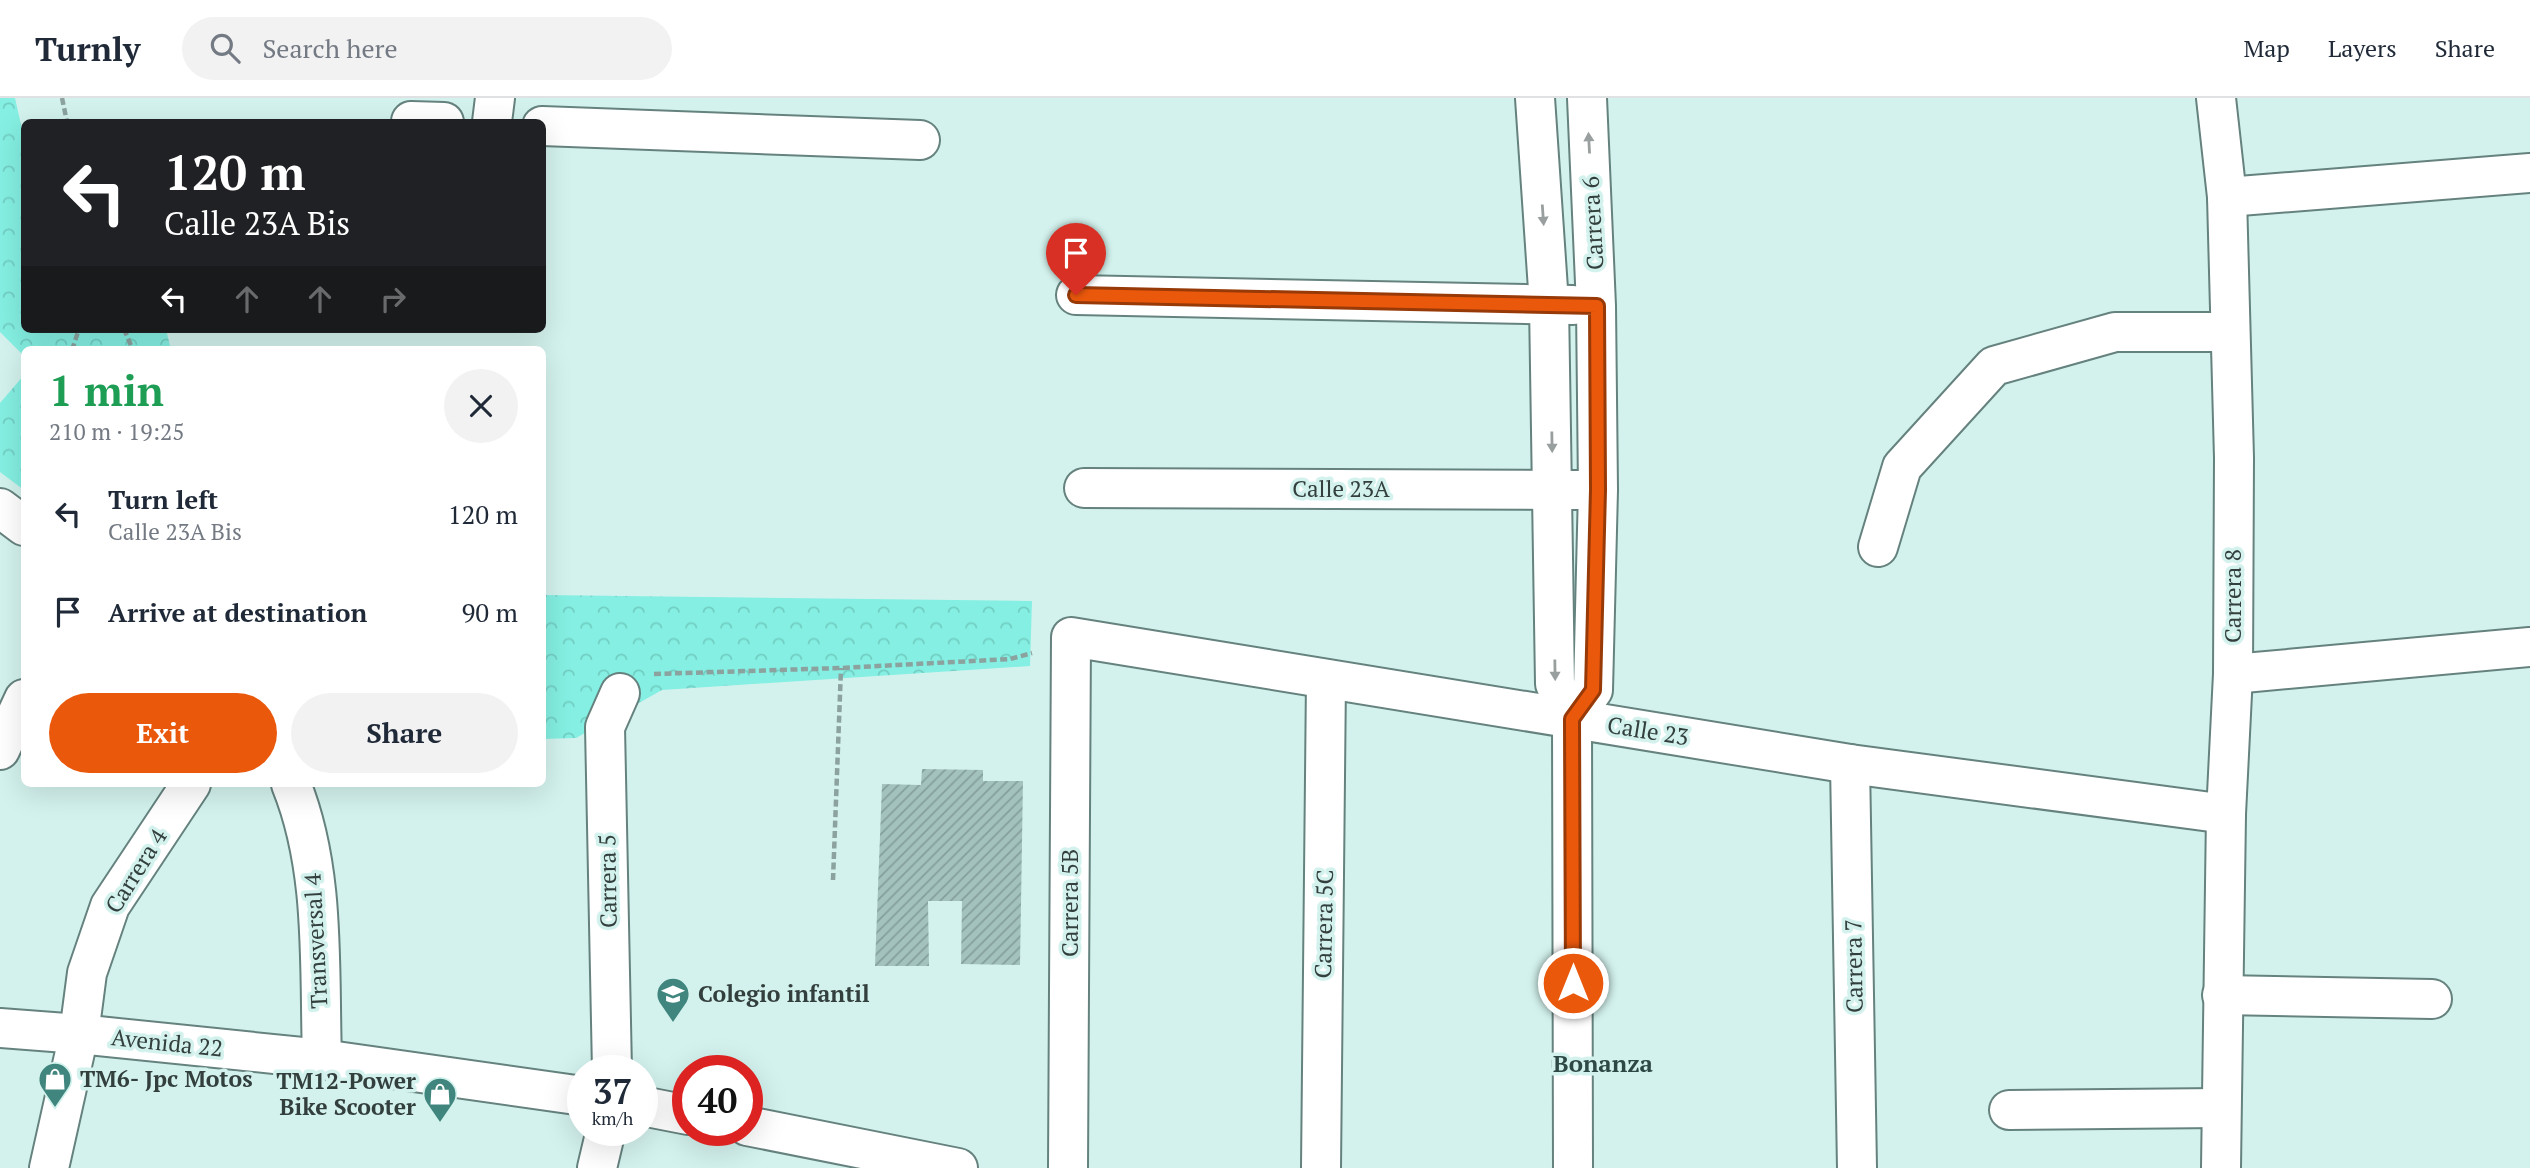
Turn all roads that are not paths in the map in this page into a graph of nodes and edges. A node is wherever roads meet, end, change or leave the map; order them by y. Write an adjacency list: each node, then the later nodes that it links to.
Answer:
1 (495, 98): 5 (street)
2 (1535, 98): 11 (street, one-way to 11)
3 (1587, 98): 12 (street, Carrera 6, one-way to 3)
4 (2216, 98): 9 (street, Carrera 8)
5 (492, 119)
6 (546, 126): 7 (street)
7 (920, 140)
8 (2530, 173): 9 (street)
9 (2227, 197): 13 (street, Carrera 8)
10 (1076, 295): 11 (street)
11 (1549, 304): 12 (street); 16 (street, one-way to 16)
12 (1597, 306): 15 (street, Carrera 6)
13 (2230, 332): 17 (street); 20 (street, Carrera 8)
14 (1084, 488): 16 (street, Calle 23A)
15 (1598, 490): 16 (street, Calle 23A); 24 (street, Carrera 6)
16 (1553, 491): 24 (street, one-way to 24)
17 (1878, 547)
18 (1071, 637): 21 (street, Calle 23); 44 (street, Carrera 5B)
19 (2530, 647): 20 (street)
20 (2233, 674): 29 (street, Carrera 8)
21 (1326, 680): 24 (street, Calle 23); 45 (street, Carrera 5C)
22 (620, 693): 34 (street, Carrera 5)
23 (21, 705): 25 (street)
24 (1572, 719): 26 (street, Calle 23); 46 (street)
25 (0, 750)
26 (1850, 764): 29 (street, Calle 23); 47 (street, Carrera 7)
27 (189, 787): 33 (street, Carrera 4)
28 (292, 787): 35 (street, Transversal 4)
29 (2226, 814): 30 (street, Carrera 8)
30 (2222, 995): 31 (street); 37 (street, Carrera 8)
31 (2432, 999)
32 (0, 1028): 33 (street, Avenida 22)
33 (79, 1034): 35 (street, Avenida 22); 41 (street, Carrera 4)
34 (612, 1055)
35 (322, 1059): 36 (street, Avenida 22)
36 (567, 1094)
37 (2220, 1108): 38 (street); 48 (street, Carrera 8)
38 (2009, 1110)
39 (763, 1129): 43 (street)
40 (602, 1146): 42 (street)
41 (49, 1168)
42 (597, 1168)
43 (958, 1168)
44 (1068, 1168)
45 (1321, 1168)
46 (1573, 1168)
47 (1857, 1168)
48 (2221, 1168)

